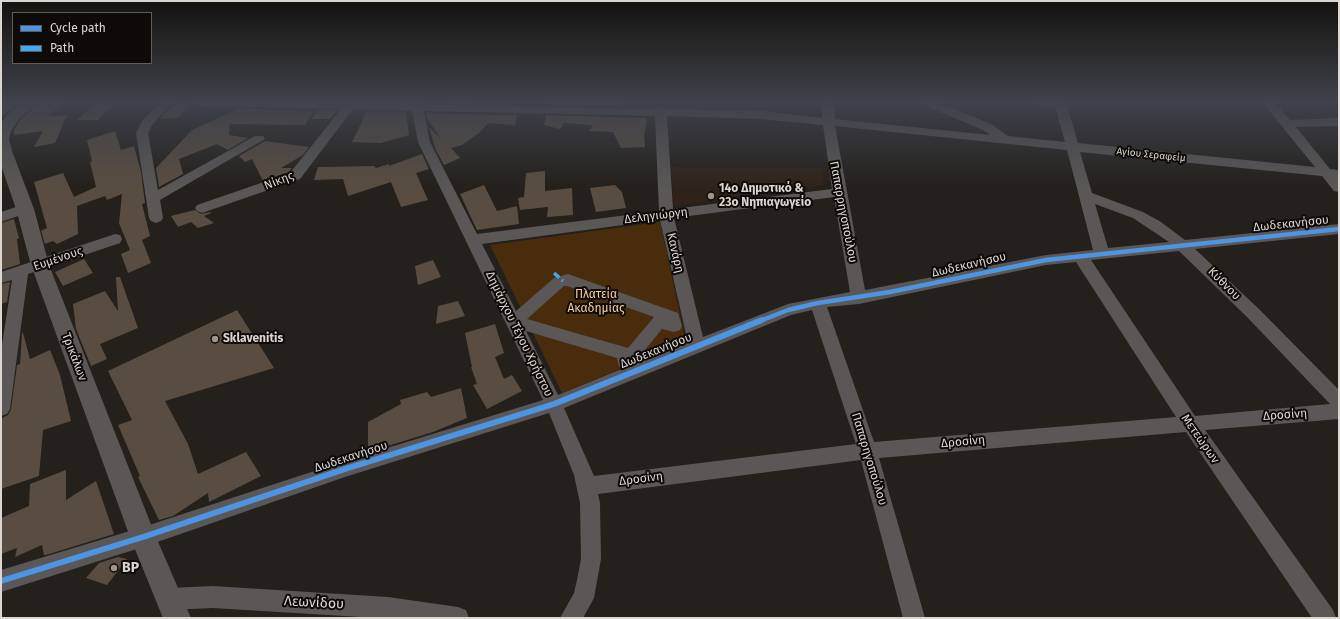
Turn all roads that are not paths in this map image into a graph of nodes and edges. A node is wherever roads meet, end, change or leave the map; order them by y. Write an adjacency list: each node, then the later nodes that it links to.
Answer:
1 (143, 131): 18 (street)
2 (330, 131): 19 (street, Νίκης)
3 (421, 131): 26 (street, Δημάρχου Τέγου Χρήστου)
4 (662, 131): 21 (street, Κανάρη)
5 (830, 131): 16 (street, Παπαρρηγοπούλου)
6 (925, 131): 12 (street, Αγίου Σεραφείμ)
7 (993, 131): 12 (street)
8 (1069, 131): 13 (street)
9 (1292, 131): 14 (street)
10 (1, 138): 20 (main road, Τρικάλων)
11 (259, 139): 18 (street)
12 (1006, 140): 13 (street, Αγίου Σεραφείμ)
13 (1073, 147): 14 (street, Αγίου Σεραφείμ); 17 (street)
14 (1333, 174): 15 (street)
15 (1339, 188)
16 (839, 192): 21 (street, Δεληγιώργη); 32 (street, Παπαρρηγοπούλου)
17 (1086, 196): 27 (street, Κύθνου); 28 (street)
18 (152, 199): 23 (street)
19 (202, 208)
20 (25, 209): 22 (street); 30 (main road, Τρικάλων)
21 (666, 215): 26 (street, Δεληγιώργη); 35 (street, Κανάρη)
22 (1, 217)
23 (156, 218)
24 (1339, 229): 27 (street, Δωδεκανήσου)
25 (115, 239): 30 (street, Ευμένους)
26 (473, 240): 37 (street, Δημάρχου Τέγου Χρήστου)
27 (1183, 246): 28 (street, Δωδεκανήσου); 36 (street, Κύθνου)
28 (1102, 254): 29 (street, Δωδεκανήσου)
29 (1080, 256): 32 (street, Δωδεκανήσου); 41 (street, Μετεώρων)
30 (30, 268): 31 (street, Ευμένους); 38 (street); 44 (main road, Τρικάλων)
31 (1, 278)
32 (859, 298): 33 (street, Δωδεκανήσου)
33 (818, 303): 35 (street, Δωδεκανήσου); 42 (street, Παπαρηγοπούλου)
34 (522, 324): 34 (street)
35 (697, 346): 37 (street, Δωδεκανήσου)
36 (1339, 402)
37 (554, 404): 43 (street, Δημάρχου Τέγου Χρήστου); 44 (street, Δωδεκανήσου)
38 (1, 405): 39 (street)
39 (1, 409)
40 (1339, 411): 41 (street, Δροσίνη)
41 (1188, 422): 42 (street, Δροσίνη); 50 (street, Μετεώρων)
42 (868, 450): 43 (street, Δροσίνη); 49 (street, Παπαρηγοπούλου)
43 (588, 486): 48 (street, Δημάρχου Τέγου Χρήστου)
44 (143, 537): 45 (street, Δωδεκανήσου); 46 (main road, Τρικάλων)
45 (1, 580)
46 (173, 609): 47 (street, Λεωνίδου)
47 (458, 618)
48 (571, 618)
49 (914, 618)
50 (1325, 618)

